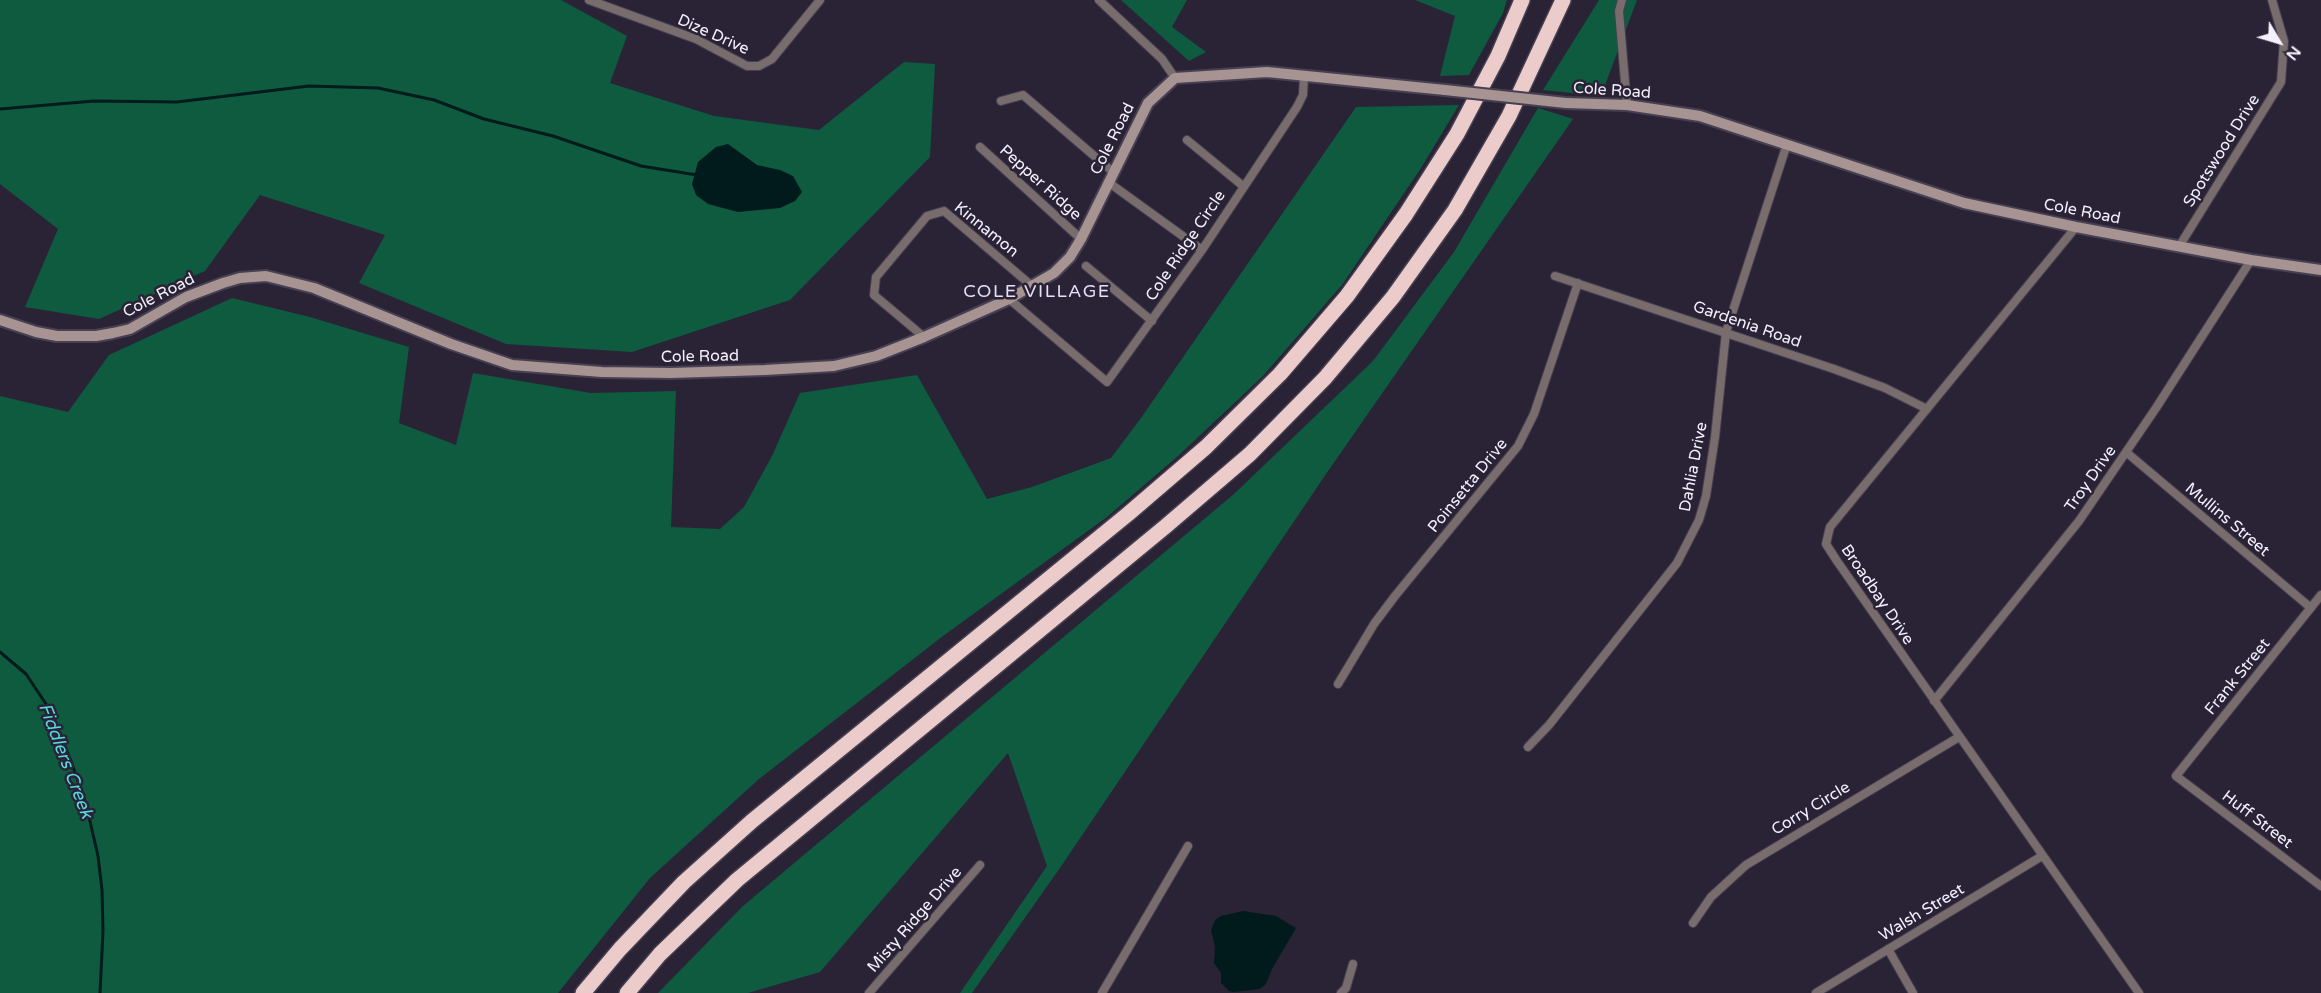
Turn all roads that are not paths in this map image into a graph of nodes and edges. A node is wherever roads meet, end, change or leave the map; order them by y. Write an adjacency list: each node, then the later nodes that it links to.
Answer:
1 (589, 0): 2 (street, Dize Drive)
2 (820, 0)
3 (1099, 0): 9 (street)
4 (1522, 0): 48 (highway)
5 (1563, 0): 49 (highway)
6 (1622, 0): 11 (street)
7 (2272, 0): 19 (street, Spotswood Drive)
8 (1304, 77): 9 (street, Cole Road); 11 (street, Cole Road, bridge); 16 (street, Cole Ridge Circle)
9 (1175, 78): 15 (street, Cole Road)
10 (1001, 101): 15 (street)
11 (1627, 105): 13 (street, Cole Road)
12 (1187, 140): 16 (street)
13 (1787, 144): 17 (street, Cole Road); 30 (street, Dahlia Drive)
14 (980, 147): 18 (street, Pepper Ridge)
15 (1111, 180): 18 (street, Cole Road); 20 (street)
16 (1244, 186): 20 (street, Cole Ridge Circle)
17 (2076, 227): 19 (street, Cole Road); 32 (street, Broadbay Drive)
18 (1081, 239): 26 (street, Cole Road)
19 (2180, 245): 21 (street, Cole Road)
20 (1202, 250): 29 (street, Cole Ridge Circle)
21 (2251, 260): 23 (street, Cole Road); 33 (street, Troy Drive)
22 (1086, 266): 29 (street, Cole Ridge Circle)
23 (2321, 270)
24 (1555, 276): 25 (street, Gardenia Road)
25 (1578, 284): 30 (street, Gardenia Road); 36 (street, Poinsetta Drive)
26 (1032, 285): 27 (street, Cole Road); 31 (street, Kinnamon)
27 (1009, 299): 29 (street, Cole Ridge Circle); 31 (street, Cole Road)
28 (0, 320): 31 (street, Cole Road)
29 (1152, 321)
30 (1726, 332): 32 (street, Gardenia Road); 39 (street, Dahlia Drive)
31 (920, 334)
32 (1927, 409): 37 (street, Broadbay Drive)
33 (2126, 452): 35 (street, Mullins Street); 37 (street, Troy Drive)
34 (2321, 595): 35 (street, Frank Street)
35 (2311, 608): 40 (street, Frank Street)
36 (1338, 684)
37 (1934, 701): 38 (street, Broadbay Drive)
38 (1959, 737): 42 (street, Broadbay Drive); 45 (street, Corry Circle)
39 (1528, 747)
40 (2176, 776): 44 (street, Huff Street)
41 (1188, 846): 51 (street)
42 (2042, 855): 46 (street, Walsh Street); 55 (street, Broadbay Drive)
43 (981, 865): 50 (street, Misty Ridge Drive)
44 (2321, 886)
45 (1693, 923)
46 (1888, 949): 53 (street, Walsh Street); 54 (street)
47 (1353, 964): 52 (street)
48 (583, 993)
49 (627, 993)
50 (869, 993)
51 (1102, 993)
52 (1341, 993)
53 (1816, 993)
54 (1914, 993)
55 (2139, 993)

